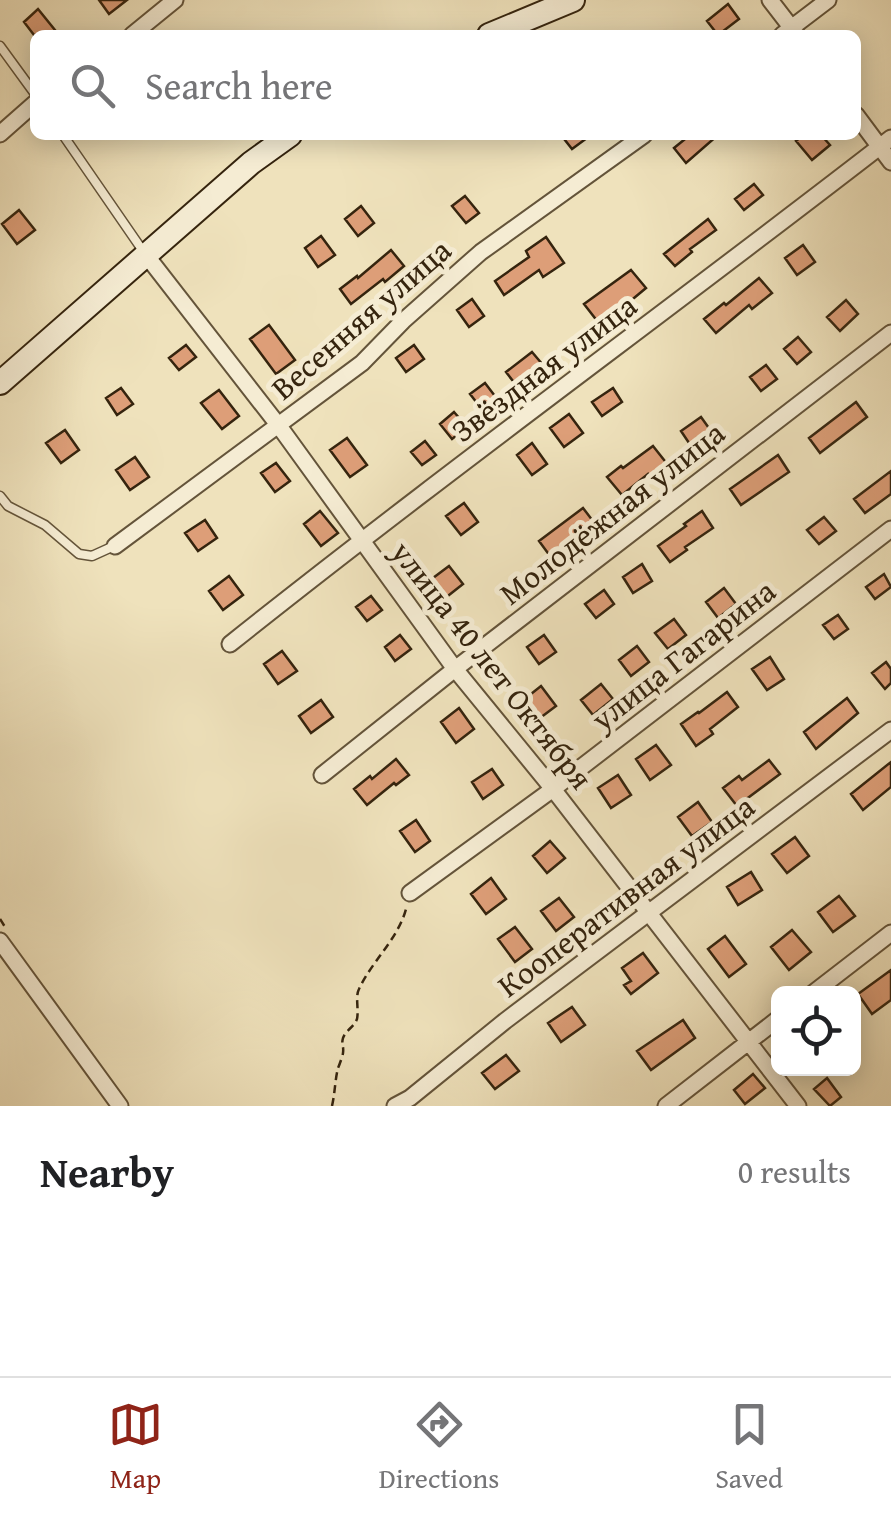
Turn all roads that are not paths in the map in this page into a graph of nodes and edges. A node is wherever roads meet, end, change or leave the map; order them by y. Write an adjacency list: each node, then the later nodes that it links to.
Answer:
1 (175, 0): 5 (street)
2 (573, 0): 6 (main road)
3 (770, 0): 7 (street)
4 (828, 0): 8 (street)
5 (138, 30)
6 (500, 30)
7 (788, 30)
8 (793, 30)
9 (0, 46): 10 (lane)
10 (30, 87)
11 (30, 107): 13 (street)
12 (861, 120): 17 (street)
13 (0, 134)
14 (67, 140): 19 (lane)
15 (283, 140): 19 (main road)
16 (637, 140): 22 (street, Весенняя улица)
17 (885, 142): 18 (street); 25 (street, Звёздная улица)
18 (891, 162)
19 (146, 255): 21 (main road); 22 (street, улица 40 лет Октября)
20 (891, 333): 28 (street, Молодёжная улица)
21 (0, 382)
22 (279, 426): 25 (street, улица 40 лет Октября); 26 (street, Весенняя улица)
23 (0, 496): 26 (lane)
24 (891, 529): 31 (street, улица Гагарина)
25 (361, 540): 27 (street, Звёздная улица); 28 (street, улица 40 лет Октября)
26 (115, 546)
27 (230, 644)
28 (455, 668): 30 (street, Молодёжная улица); 31 (street, улица 40 лет Октября)
29 (891, 730): 33 (street, Кооперативная улица)
30 (322, 775)
31 (553, 789): 32 (street, улица Гагарина); 33 (street, улица 40 лет Октября)
32 (410, 893)
33 (649, 914): 38 (street, улица 40 лет Октября); 40 (street, Кооперативная улица)
34 (891, 933): 36 (street)
35 (0, 941): 39 (street)
36 (822, 986)
37 (771, 1024): 38 (street)
38 (748, 1042): 41 (street); 42 (street, улица 40 лет Октября)
39 (120, 1106)
40 (395, 1106)
41 (666, 1106)
42 (798, 1106)

